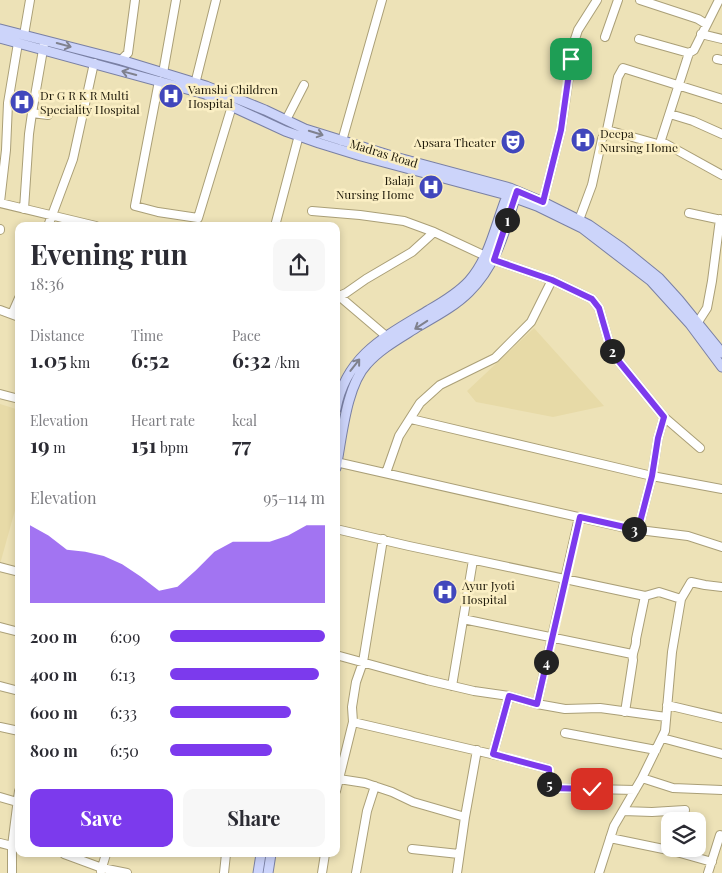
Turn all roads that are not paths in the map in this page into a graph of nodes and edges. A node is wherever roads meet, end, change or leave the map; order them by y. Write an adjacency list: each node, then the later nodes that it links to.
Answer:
1 (30, 0): 15 (street)
2 (135, 0): 21 (street)
3 (176, 0): 23 (street)
4 (216, 0): 26 (street)
5 (382, 0): 37 (street)
6 (597, 0): 42 (street)
7 (618, 0): 13 (street)
8 (640, 0): 10 (street)
9 (719, 0): 10 (street)
10 (706, 24): 12 (street)
11 (0, 29): 15 (main road)
12 (701, 34): 17 (street); 20 (street)
13 (605, 37)
14 (0, 38): 15 (main road)
15 (21, 39): 18 (main road); 19 (main road); 28 (street)
16 (639, 39): 20 (street)
17 (722, 39)
18 (44, 40): 19 (street); 21 (main road, one-way to 21)
19 (43, 50): 22 (main road); 30 (street)
20 (689, 53): 25 (street)
21 (121, 60): 23 (main road)
22 (94, 63): 23 (main road, one-way to 22); 46 (street)
23 (161, 77): 26 (main road); 29 (street)
24 (304, 84): 33 (street)
25 (678, 86): 27 (street); 31 (street); 34 (street)
26 (195, 87): 29 (main road); 33 (main road, Madras Road)
27 (722, 99)
28 (4, 102): 41 (street)
29 (232, 106): 36 (main road)
30 (32, 113): 32 (street); 43 (street)
31 (670, 114): 34 (street); 35 (street)
32 (48, 116)
33 (286, 120): 37 (main road, Madras Road, one-way to 37)
34 (606, 130): 47 (street)
35 (722, 134)
36 (299, 136): 40 (main road); 50 (street)
37 (342, 140): 40 (main road, Madras Road)
38 (666, 144): 39 (street)
39 (722, 175)
40 (512, 193): 42 (main road, Madras Road); 53 (main road); 59 (main road)
41 (0, 202): 43 (street)
42 (543, 202): 47 (main road, Madras Road)
43 (24, 209): 46 (street)
44 (312, 211): 52 (street)
45 (689, 213): 51 (street)
46 (52, 215): 48 (street); 49 (street)
47 (579, 220): 59 (main road, Madras Road)
48 (49, 222)
49 (80, 222)
50 (276, 222)
51 (720, 223): 59 (street)
52 (434, 232): 53 (street); 55 (street)
53 (490, 258): 54 (street); 60 (main road); 68 (main road, one-way to 68)
54 (552, 280): 66 (street); 67 (street)
55 (340, 295)
56 (340, 298): 60 (street)
57 (0, 310): 58 (street)
58 (15, 316)
59 (694, 323): 61 (main road, Madras Road); 62 (main road)
60 (386, 336): 64 (main road, one-way to 60)
61 (722, 353)
62 (722, 367)
63 (0, 394): 65 (street)
64 (340, 396)
65 (15, 397)
66 (664, 417): 69 (street); 72 (street)
67 (411, 419): 71 (street); 72 (street)
68 (340, 448)
69 (700, 448)
70 (340, 464): 71 (street)
71 (386, 472): 74 (street)
72 (652, 476): 73 (street); 76 (street)
73 (722, 490)
74 (580, 517): 76 (street); 82 (street)
75 (340, 530): 77 (street)
76 (638, 530): 78 (street)
77 (382, 539): 79 (street); 92 (street)
78 (722, 548)
79 (473, 560): 82 (street); 86 (street)
80 (0, 567): 81 (street)
81 (15, 571)
82 (566, 579): 84 (street); 89 (street)
83 (722, 587): 85 (street)
84 (645, 596): 85 (street); 90 (street)
85 (681, 599): 98 (street)
86 (463, 619): 89 (street); 94 (street)
87 (0, 627): 88 (street)
88 (15, 631)
89 (552, 637): 90 (street); 97 (street)
90 (632, 654): 99 (street)
91 (340, 656): 92 (street)
92 (363, 662): 94 (street); 102 (street)
93 (0, 686): 95 (street)
94 (452, 686): 96 (street)
95 (15, 689)
96 (509, 696): 97 (street); 109 (street)
97 (537, 704): 99 (street)
98 (667, 705): 100 (street); 101 (street)
99 (626, 712): 100 (street)
100 (666, 717): 106 (street)
101 (722, 718)
102 (353, 722): 107 (street); 111 (street)
103 (0, 727): 104 (street)
104 (15, 730)
105 (565, 732): 108 (street)
106 (662, 738): 108 (street); 110 (street)
107 (477, 750): 109 (street); 120 (street)
108 (656, 750): 112 (street)
109 (493, 754): 114 (street)
110 (722, 754)
111 (340, 778): 113 (street)
112 (642, 778): 114 (street); 115 (street)
113 (375, 786): 120 (street); 142 (street)
114 (635, 790): 119 (street)
115 (722, 790)
116 (0, 797): 117 (street)
117 (15, 801)
118 (685, 810): 119 (street)
119 (623, 811): 123 (street)
120 (465, 816): 127 (street)
121 (15, 824): 125 (street)
122 (721, 833): 134 (street)
123 (610, 838): 134 (street); 144 (street)
124 (0, 843): 125 (street)
125 (12, 846): 136 (street)
126 (412, 849): 127 (street)
127 (459, 854): 143 (street)
128 (71, 857): 135 (street)
129 (105, 857): 135 (street)
130 (226, 857): 138 (street)
131 (261, 857): 139 (main road)
132 (271, 857): 140 (main road)
133 (325, 857): 141 (street)
134 (712, 862): 145 (street)
135 (101, 871): 137 (street)
136 (12, 873)
137 (127, 873)
138 (224, 873)
139 (258, 873)
140 (268, 873)
141 (322, 873)
142 (357, 873)
143 (456, 873)
144 (599, 873)
145 (708, 873)

